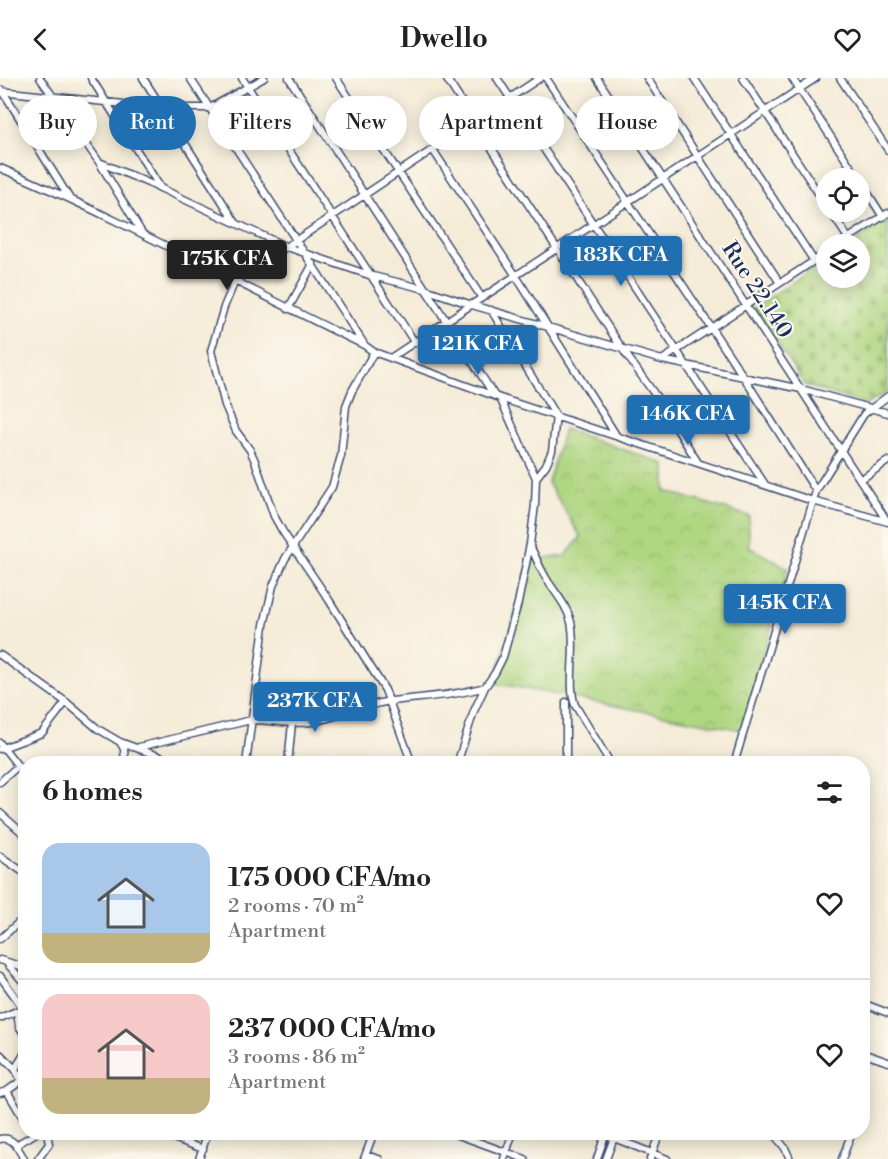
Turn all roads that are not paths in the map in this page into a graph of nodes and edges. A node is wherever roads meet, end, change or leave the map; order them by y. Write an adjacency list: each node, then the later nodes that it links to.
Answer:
1 (40, 78): 23 (street)
2 (91, 78): 30 (street)
3 (143, 78): 24 (street)
4 (190, 78): 32 (street)
5 (242, 78): 20 (street)
6 (264, 78): 20 (street)
7 (289, 78): 50 (street)
8 (336, 78): 46 (street)
9 (446, 78): 26 (street)
10 (497, 78): 27 (street)
11 (540, 78): 28 (street)
12 (546, 78): 53 (street)
13 (597, 78): 47 (street, Rue 22.140)
14 (647, 78): 42 (street)
15 (694, 78): 34 (street)
16 (743, 78): 33 (street)
17 (792, 78): 21 (street)
18 (816, 78): 21 (street)
19 (840, 78): 41 (street)
20 (248, 88): 25 (street); 55 (street)
21 (799, 89): 33 (street); 45 (street)
22 (1, 90): 23 (street); 52 (street)
23 (52, 96)
24 (154, 96)
25 (233, 96)
26 (458, 96)
27 (509, 96)
28 (513, 96)
29 (97, 101): 30 (street)
30 (106, 102): 31 (street); 48 (street)
31 (109, 102)
32 (208, 105)
33 (766, 111): 34 (street); 49 (street)
34 (731, 134): 42 (street); 64 (street)
35 (90, 150): 43 (street)
36 (189, 150): 56 (street)
37 (238, 150): 60 (street)
38 (433, 150): 46 (street); 67 (street)
39 (493, 150): 62 (street)
40 (545, 150): 57 (street)
41 (888, 150)
42 (698, 155): 47 (street); 69 (street)
43 (99, 162): 48 (street); 58 (street)
44 (0, 168): 52 (street)
45 (851, 168)
46 (399, 173): 50 (street); 71 (street)
47 (664, 178): 53 (street); 73 (street, Rue 22.140)
48 (160, 188): 56 (street)
49 (816, 189)
50 (365, 195): 55 (street); 70 (street)
51 (870, 195): 54 (street)
52 (70, 199): 58 (street)
53 (628, 202): 57 (street); 78 (street)
54 (885, 215): 59 (street)
55 (332, 217): 60 (street); 66 (street)
56 (237, 223): 61 (street)
57 (594, 224): 62 (street); 82 (street)
58 (143, 234): 68 (street)
59 (854, 234)
60 (297, 240): 61 (street); 63 (street)
61 (287, 247): 63 (street); 68 (street)
62 (558, 248): 67 (street); 81 (street)
63 (306, 254): 65 (street); 66 (street)
64 (814, 261): 69 (street)
65 (313, 264): 74 (street); 80 (street)
66 (369, 275): 70 (street); 79 (street)
67 (516, 276): 71 (street); 77 (street)
68 (235, 281): 74 (street); 105 (street)
69 (780, 283): 73 (street)
70 (425, 289): 72 (street); 76 (street)
71 (482, 298): 72 (street)
72 (472, 304): 75 (street); 76 (street)
73 (746, 306): 78 (street); 88 (street, Rue 22.140)
74 (288, 309): 80 (street)
75 (491, 310): 77 (street); 93 (street)
76 (448, 321): 79 (street); 89 (street)
77 (548, 326): 81 (street); 94 (street)
78 (711, 330): 82 (street); 87 (street)
79 (415, 343): 84 (street)
80 (364, 345): 83 (street)
81 (623, 350): 85 (street); 97 (street)
82 (677, 351): 85 (street); 86 (street)
83 (374, 352): 84 (street); 105 (street)
84 (392, 357): 89 (street)
85 (662, 360): 86 (street)
86 (688, 367): 87 (street); 100 (street)
87 (745, 379): 88 (street); 101 (street)
88 (801, 389): 91 (street); 95 (street, Rue 22.140)
89 (497, 396): 93 (street); 98 (street)
90 (888, 396): 91 (street)
91 (869, 408): 92 (street); 95 (street)
92 (888, 413)
93 (556, 416): 94 (street); 98 (street)
94 (616, 435): 97 (street)
95 (840, 450): 99 (street, Rue 22.140); 101 (street)
96 (888, 461): 99 (street)
97 (697, 462): 100 (street)
98 (536, 478): 104 (street)
99 (860, 480): 103 (street, Rue 22.140)
100 (765, 484): 102 (street)
101 (816, 491): 102 (street)
102 (813, 501): 103 (street); 124 (street)
103 (888, 522)
104 (530, 544): 107 (street); 123 (street)
105 (293, 546): 108 (street); 111 (street)
106 (1, 657): 109 (street)
107 (484, 687): 108 (street); 121 (street)
108 (390, 701): 112 (street); 120 (street)
109 (66, 702): 113 (street); 114 (street)
110 (566, 702): 122 (street)
111 (251, 720): 112 (street); 115 (street); 118 (street)
112 (292, 723): 119 (street)
113 (120, 742): 115 (street); 116 (street)
114 (1, 746): 125 (street)
115 (138, 747): 117 (street)
116 (124, 756)
117 (160, 756)
118 (247, 756)
119 (289, 756)
120 (409, 756)
121 (459, 756)
122 (567, 756)
123 (607, 756)
124 (736, 756)
125 (18, 766): 126 (street)
126 (0, 782)
127 (0, 813): 128 (street)
128 (18, 829)
129 (0, 856): 130 (street)
130 (18, 868)
131 (18, 923): 132 (street)
132 (0, 939)
133 (3, 961): 134 (street); 136 (street)
134 (18, 965)
135 (0, 976): 137 (street)
136 (18, 977)
137 (18, 1003)
138 (870, 1007): 140 (street)
139 (18, 1011): 141 (street)
140 (888, 1013)
141 (0, 1018)
142 (0, 1054): 146 (street)
143 (870, 1056): 144 (street)
144 (888, 1062)
145 (18, 1065): 146 (street)
146 (15, 1070): 147 (street)
147 (18, 1076)
148 (18, 1083): 149 (street)
149 (3, 1092): 150 (street)
150 (18, 1112)
151 (0, 1139): 165 (street)
152 (24, 1140): 165 (street)
153 (48, 1140): 171 (street)
154 (179, 1140): 166 (street)
155 (206, 1140): 166 (street)
156 (371, 1140): 169 (street)
157 (468, 1140): 167 (street)
158 (510, 1140): 167 (street)
159 (603, 1140): 175 (street)
160 (613, 1140): 176 (street)
161 (624, 1140): 168 (street)
162 (657, 1140): 168 (street)
163 (778, 1140): 178 (street)
164 (849, 1140): 179 (street)
165 (16, 1145): 170 (street)
166 (203, 1149): 172 (street)
167 (505, 1156): 174 (street)
168 (651, 1156): 177 (street)
169 (365, 1157): 173 (street)
170 (24, 1159)
171 (38, 1159)
172 (199, 1159)
173 (379, 1159)
174 (525, 1159)
175 (597, 1159)
176 (606, 1159)
177 (667, 1159)
178 (790, 1159)
179 (843, 1159)

